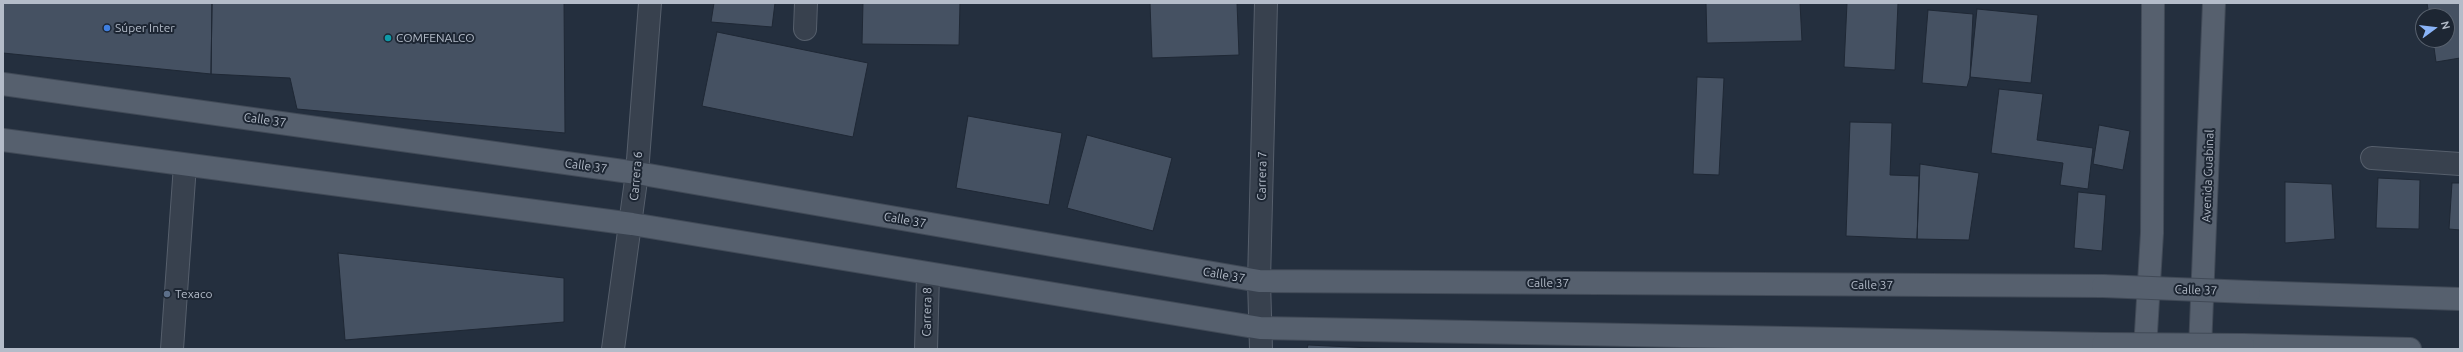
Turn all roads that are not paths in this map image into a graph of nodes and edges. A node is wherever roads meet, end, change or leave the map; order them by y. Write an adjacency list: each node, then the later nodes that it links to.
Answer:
1 (650, 3): 12 (street, Carrera 6)
2 (806, 3): 6 (street)
3 (1266, 3): 15 (street, Carrera 7)
4 (2153, 3): 21 (main road)
5 (2214, 3): 22 (main road, Avenida Guabinal)
6 (805, 29)
7 (3, 84): 12 (main road, Calle 37)
8 (3, 140): 11 (main road)
9 (2372, 158): 10 (street)
10 (2460, 164)
11 (185, 165): 13 (main road); 18 (street)
12 (637, 173): 13 (street, Carrera 6); 15 (main road, Calle 37)
13 (632, 224): 14 (main road); 19 (street, Carrera 6)
14 (928, 275): 17 (main road); 20 (street, Carrera 8)
15 (1259, 281): 16 (main road, Calle 37, bridge); 17 (street, Carrera 7)
16 (2460, 300)
17 (1260, 338): 23 (main road, bridge)
18 (172, 349)
19 (613, 349)
20 (926, 349)
21 (2146, 349)
22 (2200, 349)
23 (2370, 349): 24 (main road)
24 (2410, 349)

